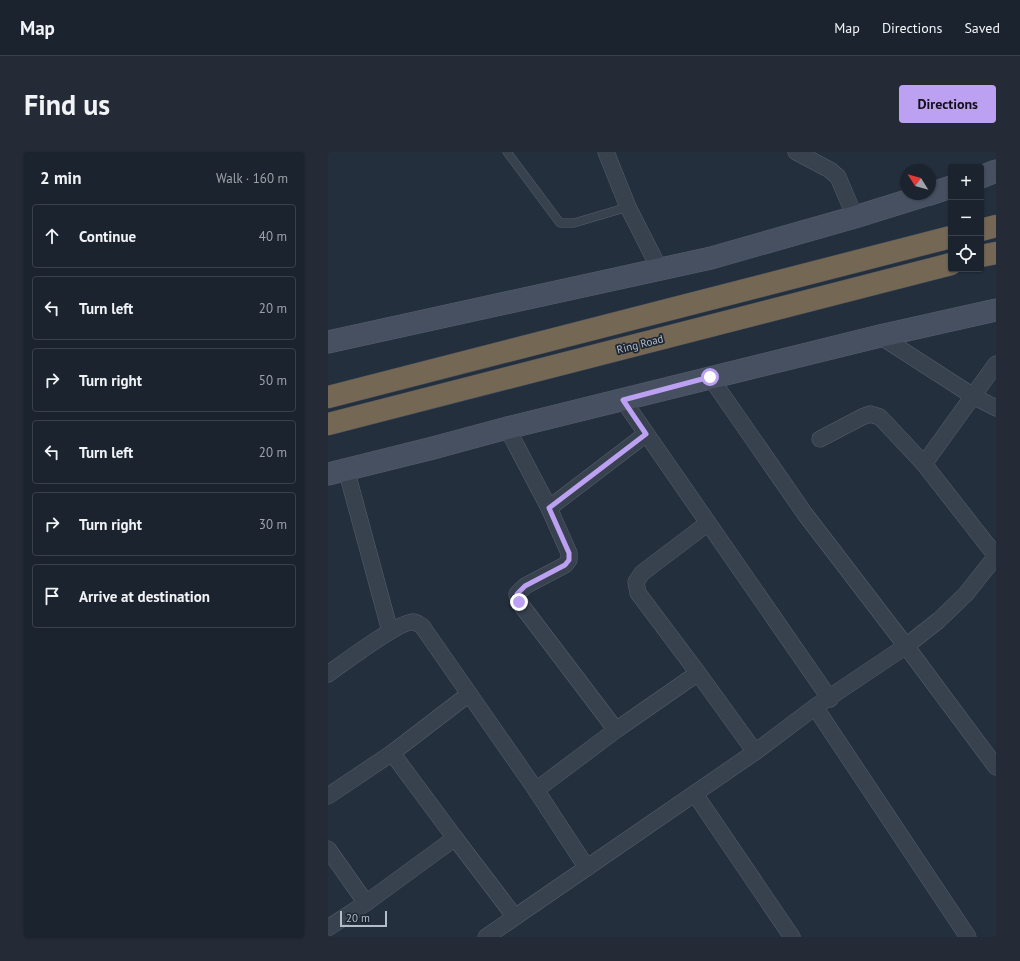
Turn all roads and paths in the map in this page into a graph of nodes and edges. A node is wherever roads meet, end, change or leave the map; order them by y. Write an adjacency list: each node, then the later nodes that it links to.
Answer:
1 (507, 152): 9 (lane)
2 (606, 152): 9 (street)
3 (796, 152): 10 (street)
4 (996, 171): 5 (street)
5 (984, 176)
6 (948, 188): 7 (street)
7 (936, 192)
8 (910, 200): 10 (street)
9 (628, 207): 17 (street)
10 (855, 217): 17 (street)
11 (996, 226): 12 (highway)
12 (984, 229)
13 (948, 238): 24 (highway)
14 (996, 253): 15 (highway)
15 (984, 255)
16 (948, 265): 27 (highway, Ring Road)
17 (660, 270): 20 (street)
18 (996, 310): 19 (street)
19 (880, 336): 22 (street); 23 (street)
20 (328, 342)
21 (996, 364): 23 (street)
22 (710, 377): 25 (street); 37 (street)
23 (973, 396): 26 (street); 31 (street)
24 (328, 397)
25 (623, 400): 28 (street); 29 (street)
26 (996, 408)
27 (328, 424)
28 (507, 428): 32 (street); 33 (street)
29 (646, 434): 33 (street); 34 (street)
30 (820, 439): 31 (street)
31 (924, 464): 35 (street)
32 (337, 471): 36 (street)
33 (549, 508): 43 (street)
34 (708, 523): 38 (street); 41 (street)
35 (996, 556): 37 (street)
36 (390, 631): 39 (street); 40 (street)
37 (906, 646): 41 (street); 46 (street)
38 (698, 673): 43 (street); 44 (street)
39 (328, 674)
40 (469, 694): 45 (street); 47 (street)
41 (830, 699): 42 (street)
42 (816, 707): 44 (street); 58 (street)
43 (616, 730): 47 (street)
44 (755, 752): 48 (street)
45 (392, 753): 49 (street); 50 (street)
46 (996, 767)
47 (536, 790): 52 (street)
48 (695, 794): 52 (street); 57 (street)
49 (328, 796)
50 (455, 838): 53 (street); 54 (street)
51 (328, 849): 53 (street)
52 (587, 868): 54 (street)
53 (366, 903): 55 (street)
54 (515, 918): 56 (street)
55 (328, 928)
56 (486, 937)
57 (792, 937)
58 (968, 937)

